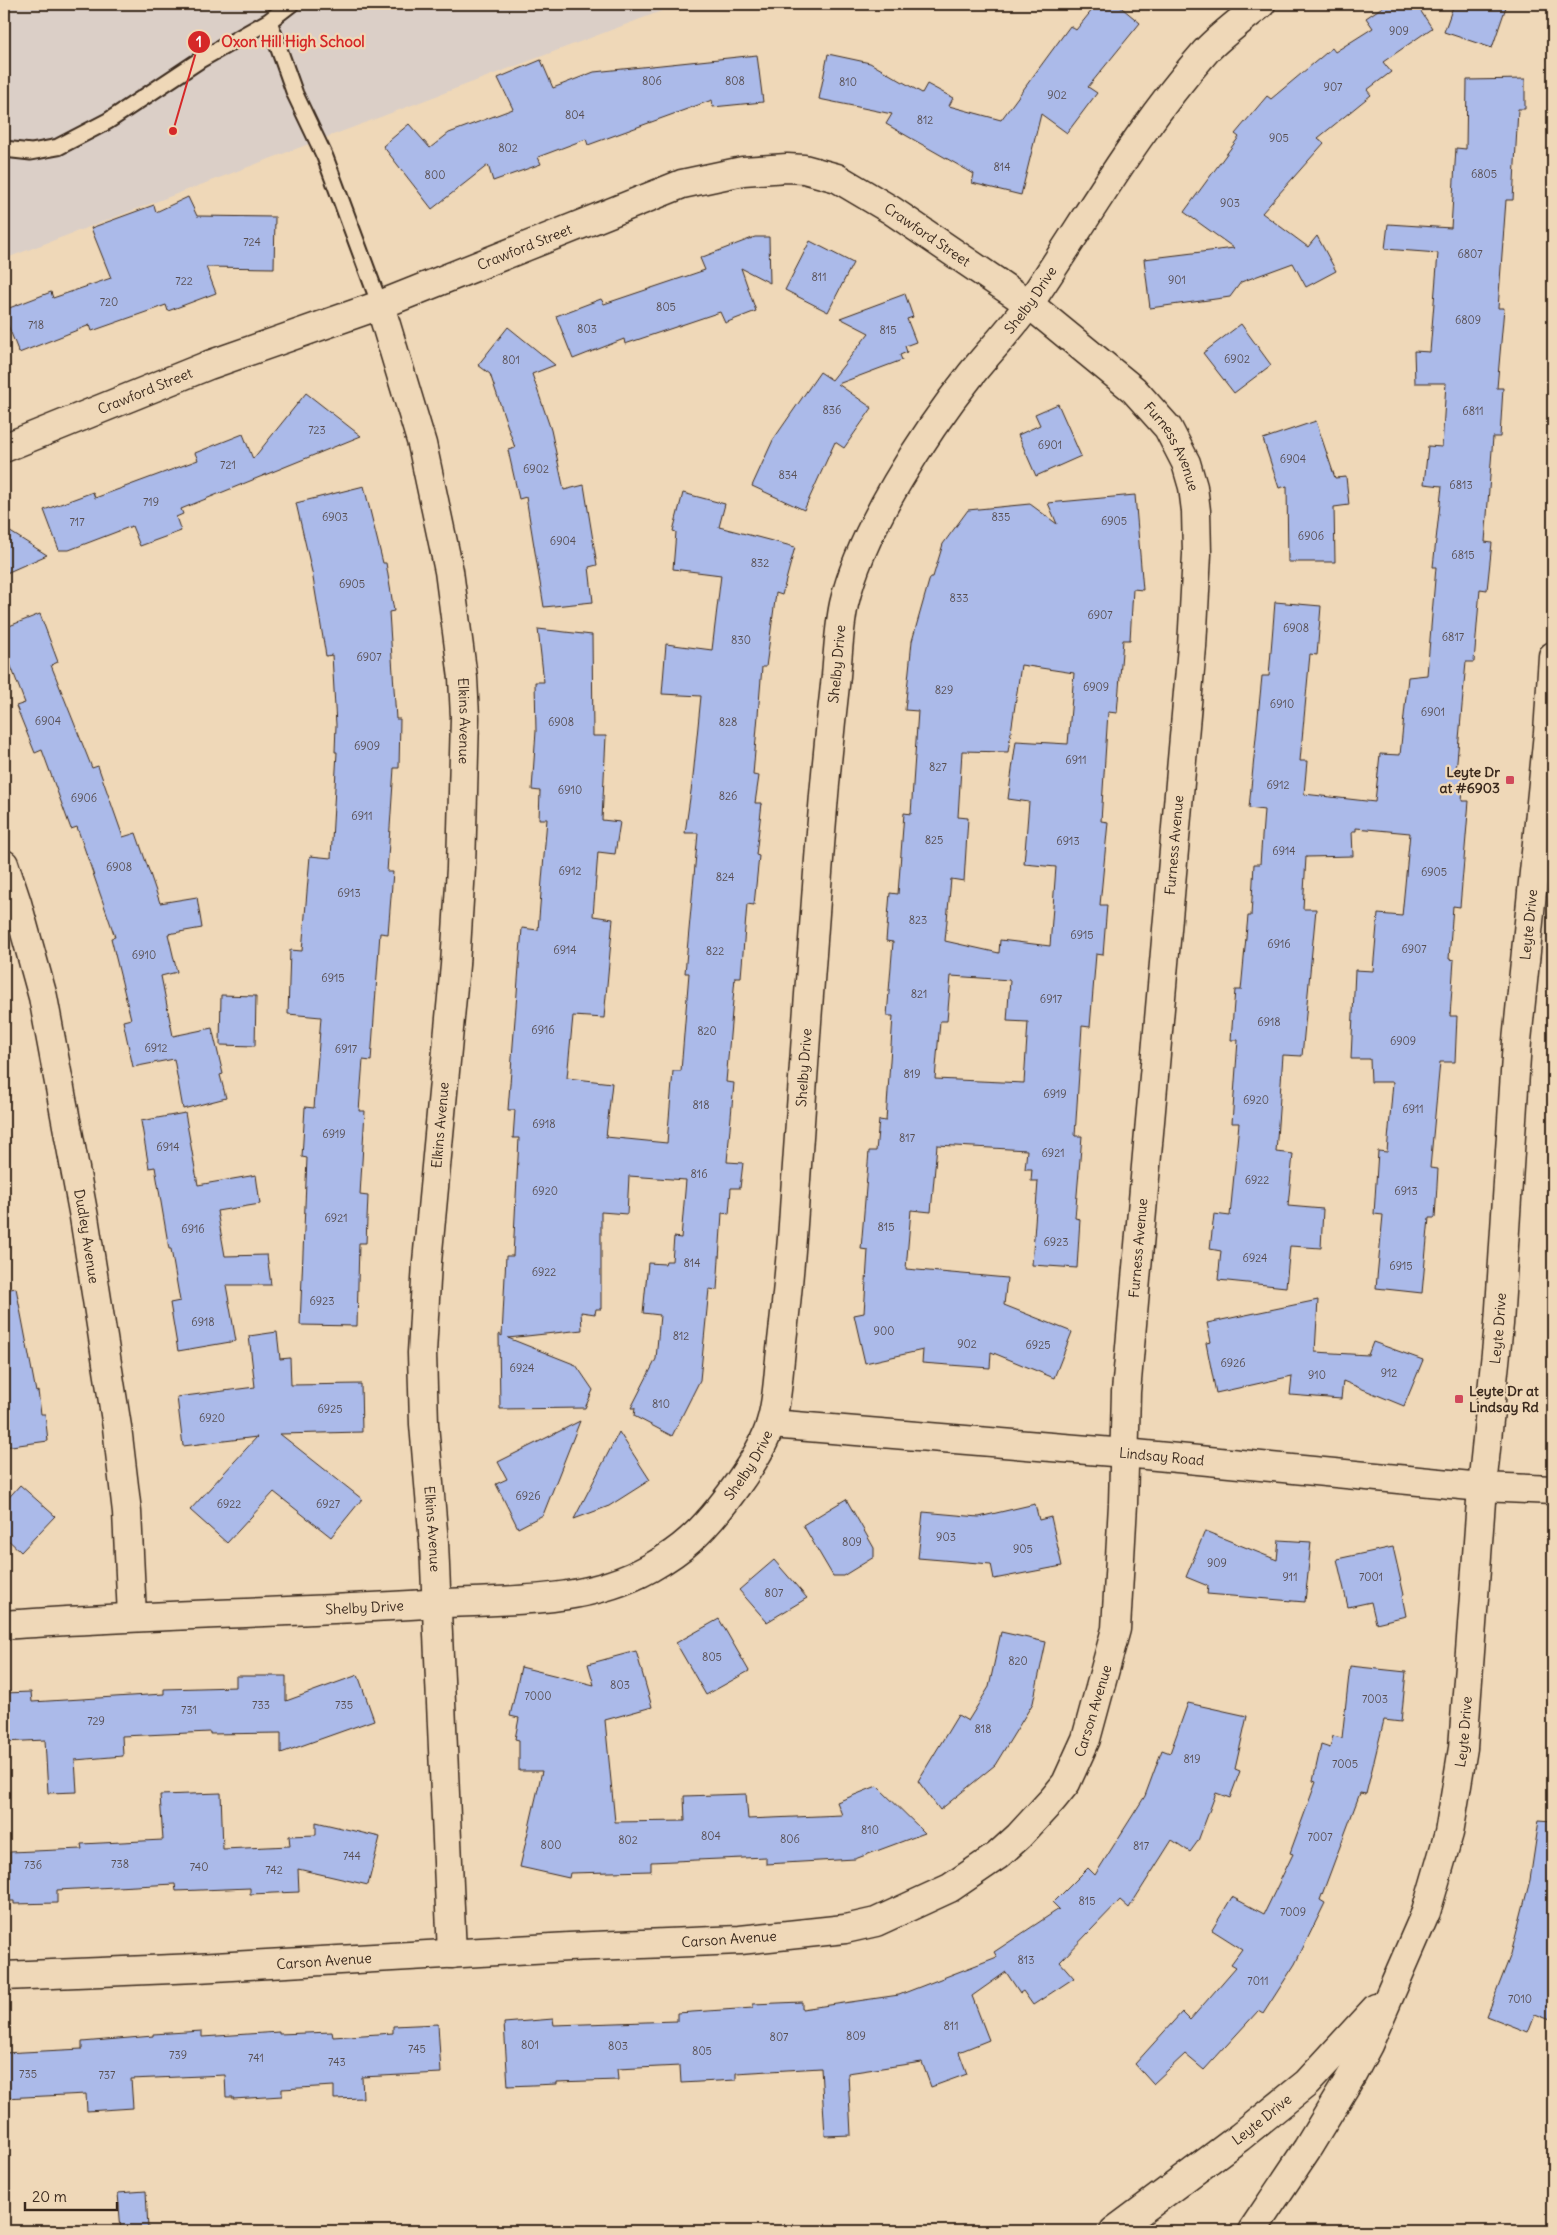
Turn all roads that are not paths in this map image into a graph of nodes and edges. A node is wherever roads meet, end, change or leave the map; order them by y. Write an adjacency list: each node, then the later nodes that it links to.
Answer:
1 (291, 4): 3 (lane)
2 (1261, 4): 5 (street, Shelby Drive)
3 (269, 21): 4 (lane); 6 (lane)
4 (4, 149)
5 (1029, 304): 6 (street, Crawford Street); 10 (street, Shelby Drive); 11 (street, Furness Avenue)
6 (380, 305): 7 (street, Crawford Street); 14 (street, Elkins Avenue)
7 (4, 448)
8 (1553, 656): 12 (street, Leyte Drive)
9 (4, 864): 15 (street, Dudley Avenue)
10 (771, 1424): 11 (street, Lindsay Road); 14 (street, Shelby Drive)
11 (1125, 1453): 12 (street, Lindsay Road); 17 (street, Carson Avenue)
12 (1482, 1487): 13 (street, Lindsay Road); 19 (street, Leyte Drive)
13 (1553, 1490)
14 (437, 1603): 15 (street, Shelby Drive); 17 (street, Elkins Avenue)
15 (132, 1616): 16 (street, Shelby Drive)
16 (4, 1625)
17 (452, 1954): 18 (street, Carson Avenue)
18 (4, 1976)
19 (1392, 1990): 20 (street, Leyte Drive); 21 (street, Leyte Drive)
20 (1125, 2228)
21 (1252, 2231)

